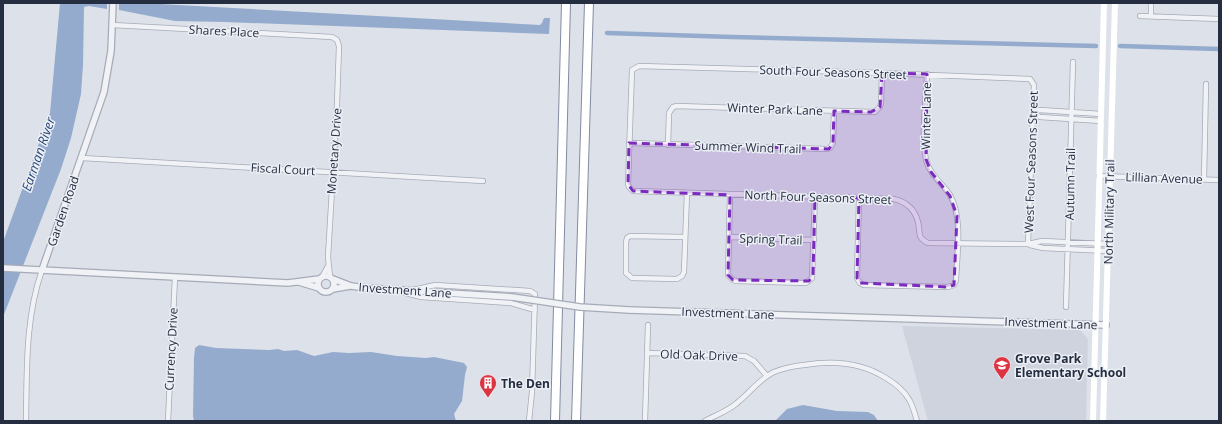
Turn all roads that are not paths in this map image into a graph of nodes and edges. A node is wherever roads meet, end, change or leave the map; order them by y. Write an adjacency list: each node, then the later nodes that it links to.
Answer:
1 (113, 3): 10 (street, Garden Road)
2 (566, 3): 68 (highway)
3 (589, 3): 69 (highway)
4 (1104, 3): 20 (main road, North Military Trail)
5 (1115, 3): 28 (main road, North Military Trail)
6 (1151, 3): 8 (street)
7 (1140, 16): 8 (street)
8 (1151, 16): 9 (street)
9 (1219, 19)
10 (112, 25): 11 (street, Shares Place); 25 (street, Garden Road)
11 (335, 38): 26 (street, Monetary Drive)
12 (1073, 62): 19 (street, Autumn Trail)
13 (882, 73): 14 (street, South Four Seasons Street); 17 (street, Winter Park Lane); 23 (street, South Four Seasons Street)
14 (927, 74): 15 (street, South Four Seasons Street); 40 (street, Winter Lane)
15 (1032, 81): 18 (street, West Four Seasons Street)
16 (1206, 84): 29 (street)
17 (834, 111): 24 (street, Winter Park Lane); 24 (street, Summer Wind Trail)
18 (1033, 112): 19 (street); 21 (street); 41 (street, West Four Seasons Street)
19 (1072, 112): 20 (street); 21 (street, Autumn Trail)
20 (1101, 114): 22 (main road, North Military Trail)
21 (1072, 118): 22 (street); 39 (street, Autumn Trail)
22 (1101, 121): 27 (main road, North Military Trail)
23 (629, 143): 24 (street, Summer Wind Trail); 32 (street, North Four Seasons Street)
24 (668, 144)
25 (82, 158): 26 (street, Fiscal Court); 48 (street, Garden Road)
26 (332, 172): 31 (street, Fiscal Court); 46 (street, Monetary Drive)
27 (1099, 176): 28 (street, Lillian Avenue); 43 (main road, North Military Trail)
28 (1110, 176): 29 (street, Lillian Avenue); 42 (main road, North Military Trail)
29 (1204, 179): 30 (street, Lillian Avenue)
30 (1219, 180)
31 (483, 181)
32 (687, 193): 33 (street, North Four Seasons Street); 36 (street)
33 (730, 195): 34 (street, North Four Seasons Street); 37 (street)
34 (815, 197): 35 (street, North Four Seasons Street); 38 (street)
35 (859, 198): 40 (street, North Four Seasons Street); 40 (street, Winter Lane)
36 (685, 237): 36 (street)
37 (729, 237): 38 (street, Spring Trail); 38 (street)
38 (814, 240)
39 (1068, 243): 41 (street); 43 (street); 44 (street, Autumn Trail)
40 (958, 244): 41 (street, North Four Seasons Street)
41 (1028, 244): 44 (street)
42 (1108, 244): 43 (street); 45 (main road, North Military Trail)
43 (1098, 247): 44 (street); 45 (street); 61 (main road, North Military Trail)
44 (1068, 249): 58 (street, Autumn Trail)
45 (1108, 251): 62 (main road, North Military Trail)
46 (328, 266): 50 (street, Monetary Drive); 51 (street, Monetary Drive)
47 (3, 268): 48 (street)
48 (42, 270): 49 (street); 65 (street, Garden Road)
49 (175, 277): 52 (street); 66 (street, Currency Drive)
50 (321, 278): 51 (street); 52 (street); 54 (street)
51 (331, 278): 53 (street, Investment Lane); 55 (street)
52 (299, 282): 54 (street)
53 (350, 286): 55 (street, Investment Lane); 56 (street, Investment Lane)
54 (319, 288): 55 (street)
55 (333, 289)
56 (393, 290): 57 (street, Investment Lane); 59 (street)
57 (409, 291): 59 (street); 61 (street, Investment Lane, bridge)
58 (1066, 307)
59 (534, 310): 67 (street)
60 (648, 325): 63 (street)
61 (1095, 325): 62 (street, Investment Lane); 73 (main road, North Military Trail)
62 (1106, 325): 74 (main road, North Military Trail)
63 (647, 353): 64 (street, Old Oak Drive); 70 (street)
64 (767, 376): 71 (street); 72 (street)
65 (26, 421)
66 (168, 421)
67 (529, 421)
68 (555, 421)
69 (576, 421)
70 (645, 421)
71 (705, 421)
72 (917, 421)
73 (1093, 421)
74 (1103, 421)

